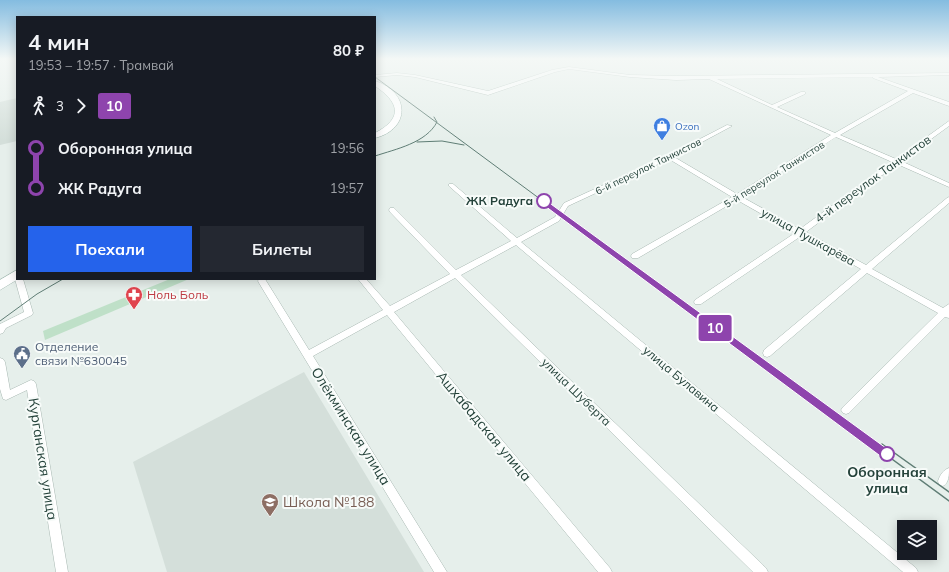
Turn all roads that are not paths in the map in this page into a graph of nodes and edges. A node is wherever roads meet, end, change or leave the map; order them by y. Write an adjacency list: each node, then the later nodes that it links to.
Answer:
1 (378, 86): 13 (main road)
2 (457, 86): 3 (street)
3 (510, 86)
4 (727, 86): 9 (street)
5 (898, 86): 6 (street)
6 (912, 91): 8 (street); 12 (street, 5-й переулок Танкистов)
7 (803, 93): 9 (street)
8 (949, 104)
9 (772, 107): 12 (street)
10 (949, 124): 15 (street, 4-й переулок Танкистов)
11 (729, 126): 14 (street, 6-й переулок Танкистов)
12 (835, 135): 15 (street); 18 (street, 5-й переулок Танкистов)
13 (376, 136)
14 (669, 157): 18 (street, улица Пушкарёва); 22 (street, 6-й переулок Танкистов)
15 (895, 162): 17 (street); 21 (street, 4-й переулок Танкистов)
16 (451, 185): 22 (street, улица Булавина)
17 (949, 185)
18 (737, 198): 21 (street, улица Пушкарёва); 23 (street, 5-й переулок Танкистов)
19 (949, 199): 24 (street)
20 (392, 210): 25 (street, улица Шуберта)
21 (801, 232): 24 (street, улица Пушкарёва); 31 (street, 4-й переулок Танкистов)
22 (516, 242): 25 (street); 43 (street, улица Булавина)
23 (635, 256)
24 (868, 270): 33 (street, улица Пушкарёва); 35 (street)
25 (455, 274): 32 (street); 42 (street, улица Шуберта)
26 (16, 275): 30 (main road)
27 (19, 280): 34 (street)
28 (363, 280): 32 (street, Ашхабадская улица)
29 (262, 281): 36 (street, Олёкминская улица)
30 (0, 286)
31 (698, 302)
32 (388, 310): 36 (street); 41 (street, Ашхабадская улица)
33 (947, 311): 38 (street)
34 (0, 331)
35 (767, 353)
36 (307, 355): 40 (street, Олёкминская улица)
37 (0, 362): 39 (street, Курганская улица)
38 (846, 410)
39 (62, 572)
40 (441, 572)
41 (606, 572)
42 (762, 572)
43 (912, 572)

